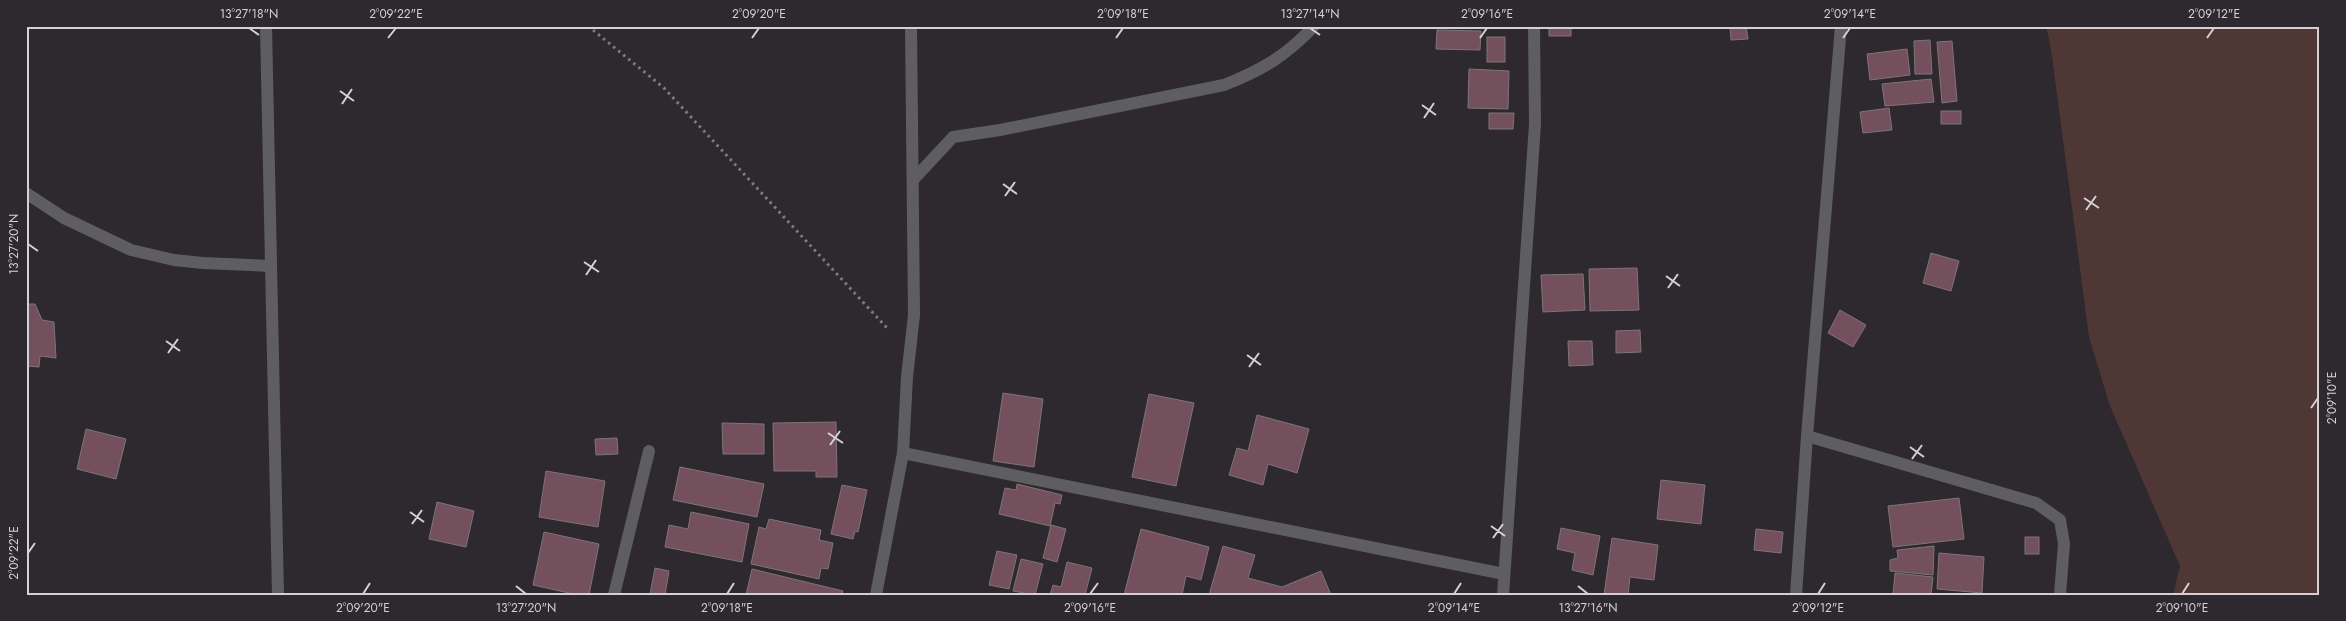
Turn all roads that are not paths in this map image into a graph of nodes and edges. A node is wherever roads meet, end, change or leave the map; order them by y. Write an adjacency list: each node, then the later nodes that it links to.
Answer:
1 (266, 26): 8 (street)
2 (911, 26): 6 (street)
3 (1314, 26): 6 (street)
4 (1534, 26): 12 (street)
5 (1841, 26): 9 (street)
6 (913, 180): 11 (street)
7 (26, 193): 8 (street)
8 (271, 266): 13 (street)
9 (1807, 436): 17 (street); 18 (street)
10 (649, 451): 14 (street)
11 (903, 453): 12 (street); 15 (street)
12 (1504, 574): 16 (street)
13 (281, 594)
14 (614, 595)
15 (876, 595)
16 (1502, 595)
17 (1796, 595)
18 (2060, 595)

